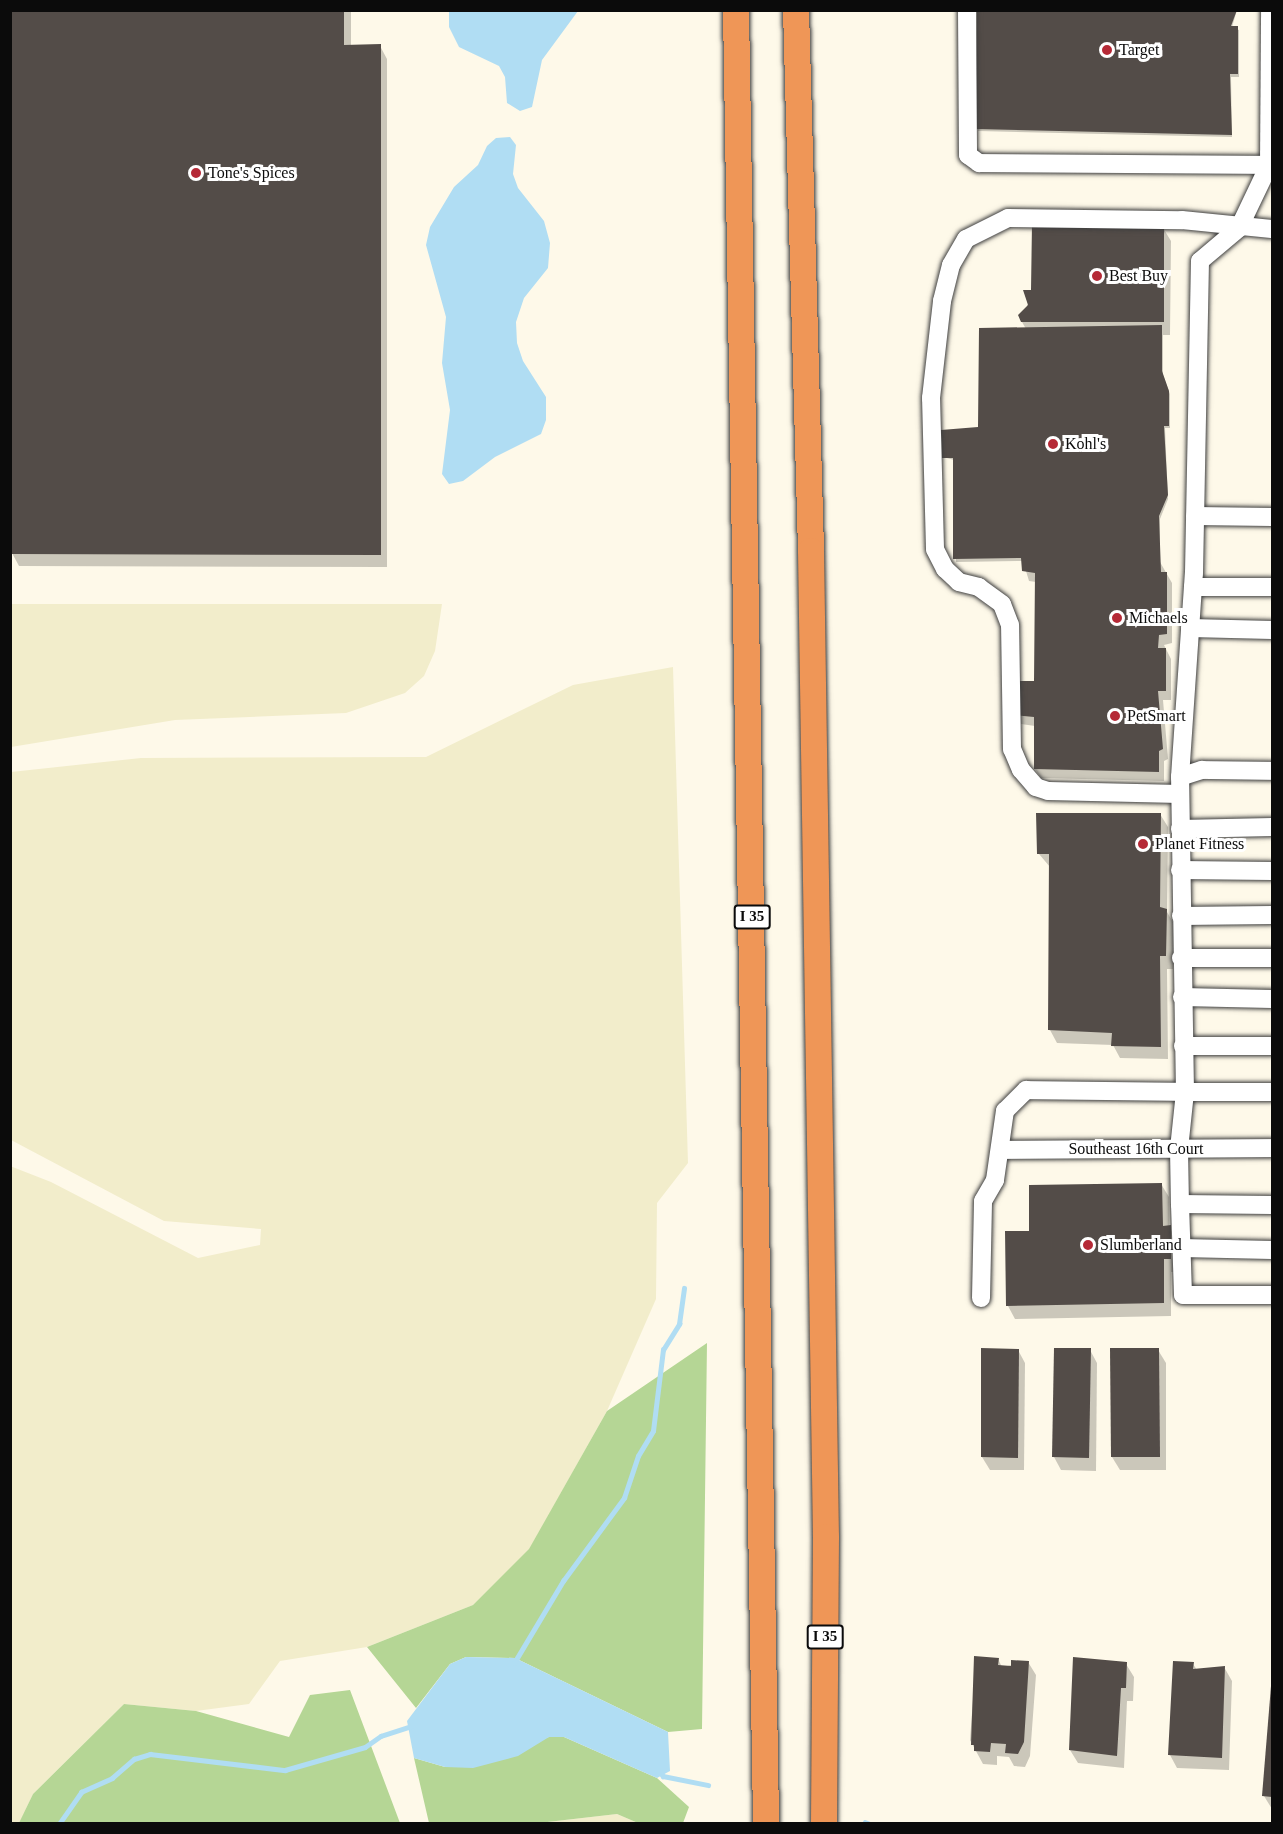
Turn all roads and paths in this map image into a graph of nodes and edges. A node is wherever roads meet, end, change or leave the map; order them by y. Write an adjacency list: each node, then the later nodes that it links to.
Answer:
1 (736, 10): 39 (highway, I 35)
2 (796, 10): 40 (highway, I 35)
3 (967, 10): 5 (street)
4 (1270, 10): 5 (street)
5 (1271, 165): 6 (street)
6 (1239, 228): 7 (street); 8 (street); 15 (street)
7 (1272, 229)
8 (1195, 516): 9 (street); 10 (street)
9 (1272, 517)
10 (1193, 587): 11 (street); 12 (street)
11 (1272, 587)
12 (1190, 628): 13 (street); 15 (street)
13 (1272, 630)
14 (1272, 771): 15 (street)
15 (1180, 785): 17 (street)
16 (1272, 827): 17 (street)
17 (1180, 829): 18 (street)
18 (1180, 870): 19 (street); 21 (street)
19 (1272, 871)
20 (1272, 915): 21 (street)
21 (1180, 916): 22 (street)
22 (1181, 958): 23 (street); 24 (street)
23 (1272, 958)
24 (1182, 997): 25 (street); 26 (street)
25 (1272, 999)
26 (1183, 1046): 27 (street); 28 (street)
27 (1272, 1046)
28 (1185, 1092): 29 (street); 31 (street); 32 (street)
29 (1272, 1092)
30 (1272, 1148): 31 (street, Southeast 16th Court)
31 (1179, 1149): 32 (street, Southeast 16th Court); 33 (street)
32 (1000, 1150): 38 (street)
33 (1180, 1204): 34 (street); 35 (street)
34 (1272, 1204)
35 (1181, 1248): 36 (street); 37 (street)
36 (1272, 1250)
37 (1272, 1295)
38 (981, 1298)
39 (766, 1824)
40 (824, 1824)

